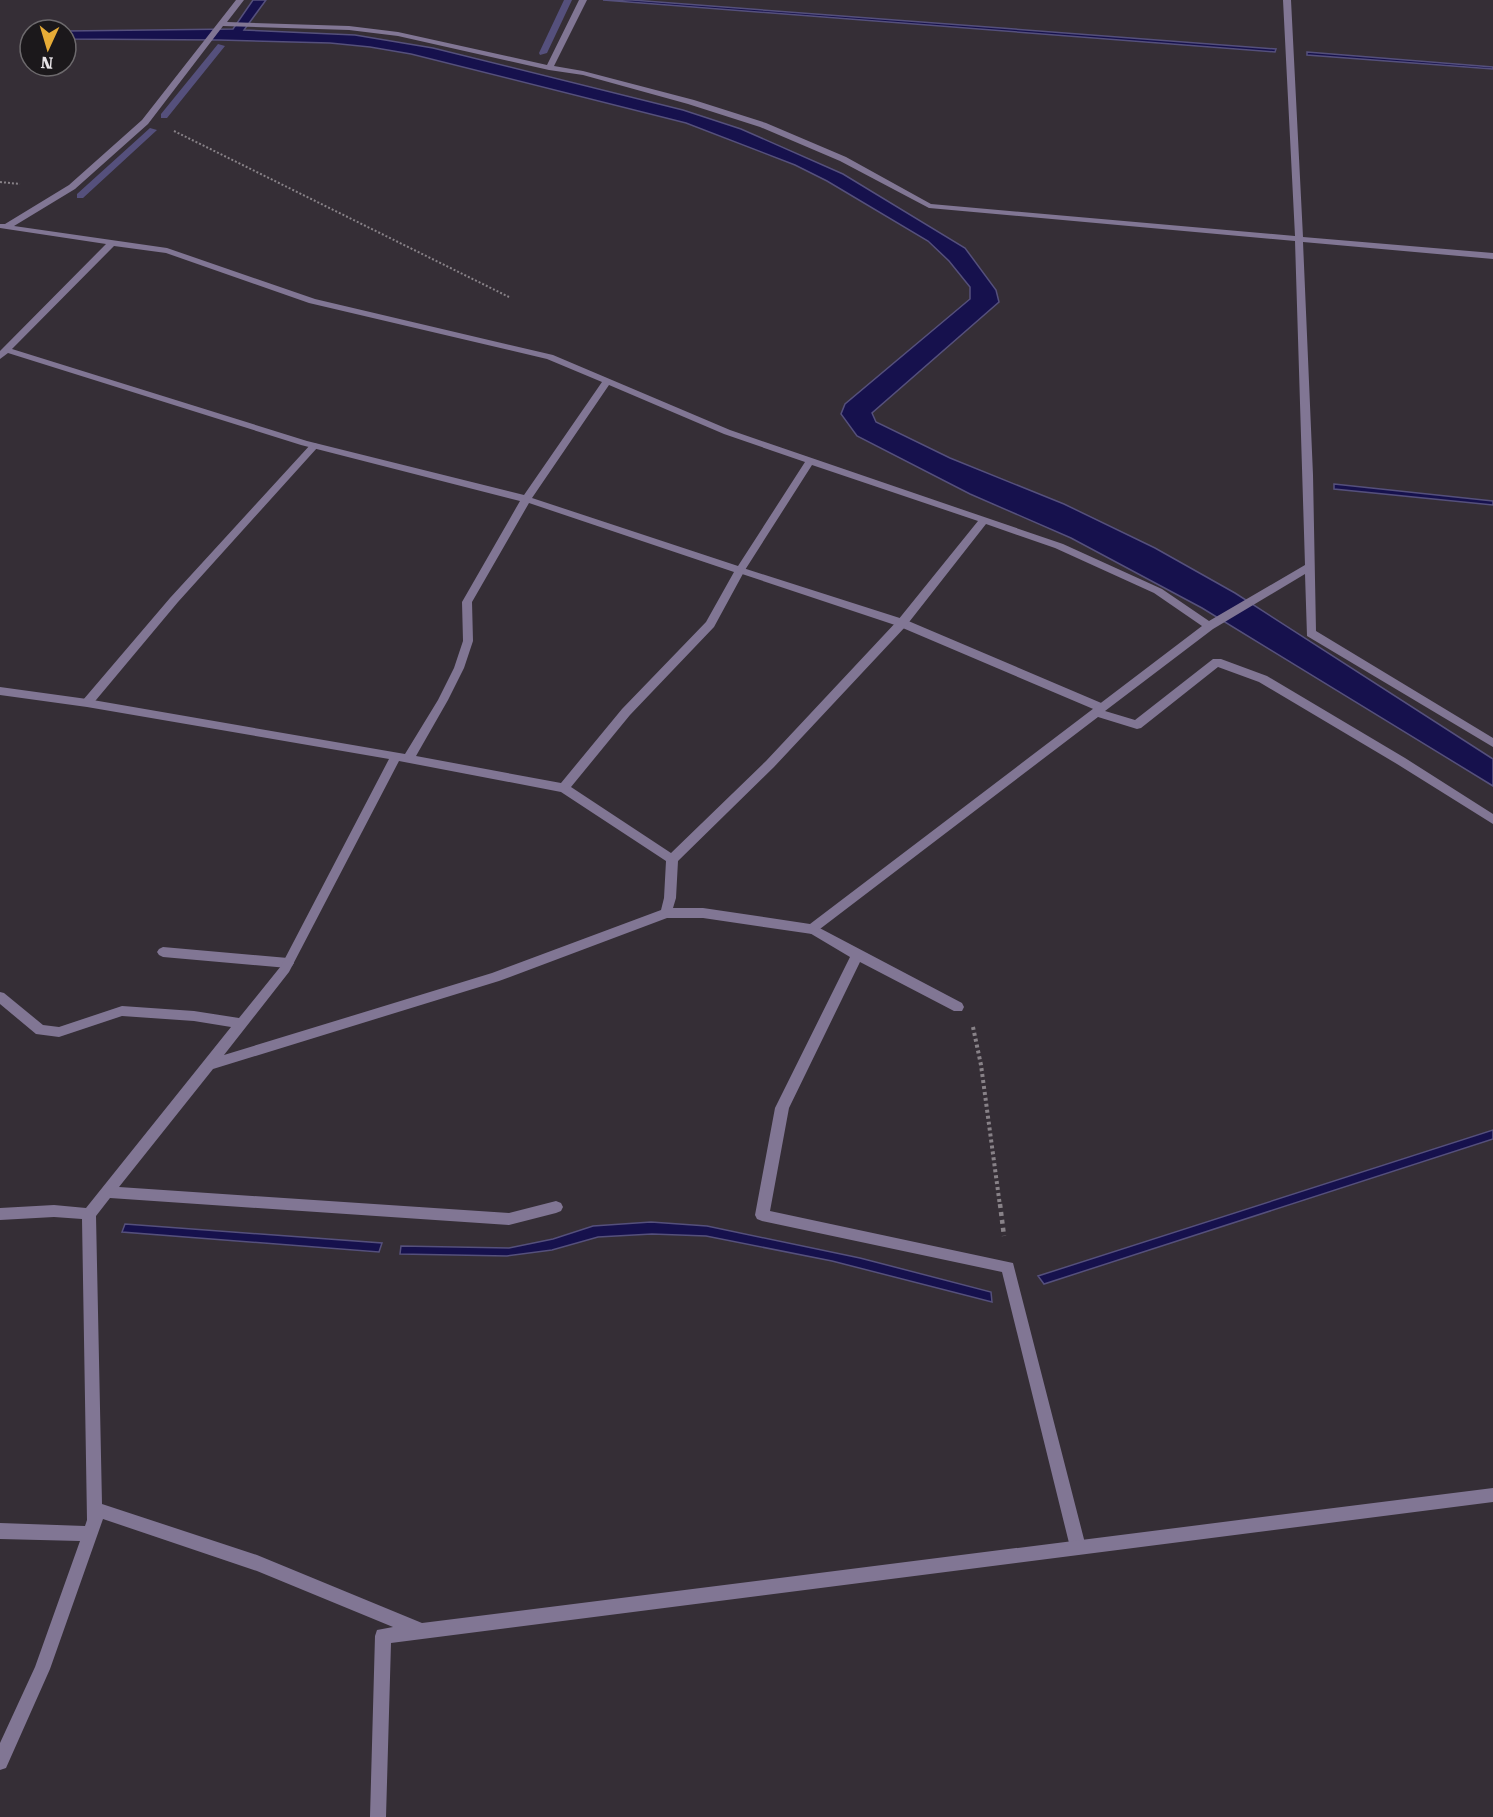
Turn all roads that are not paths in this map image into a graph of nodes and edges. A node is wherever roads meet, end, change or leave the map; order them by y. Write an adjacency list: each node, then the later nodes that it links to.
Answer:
1 (240, 0): 4 (street)
2 (583, 0): 5 (street)
3 (1287, 0): 7 (street)
4 (219, 26): 5 (street); 6 (street)
5 (549, 68): 7 (street)
6 (3, 226): 8 (street)
7 (1299, 239): 9 (street); 16 (street)
8 (113, 242): 10 (street); 11 (street)
9 (1493, 256)
10 (3, 353): 12 (street)
11 (608, 380): 13 (street); 14 (street)
12 (314, 446): 14 (street); 21 (street)
13 (810, 461): 15 (street); 17 (street)
14 (526, 499): 17 (street); 24 (street)
15 (984, 520): 18 (street); 19 (street)
16 (1311, 566): 19 (street); 23 (street)
17 (740, 570): 18 (street); 25 (street)
18 (902, 623): 22 (street); 27 (street)
19 (1209, 626): 22 (street)
20 (0, 691): 21 (street)
21 (87, 703): 24 (street)
22 (1099, 710): 26 (street); 29 (street)
23 (1493, 743)
24 (402, 758): 25 (street); 32 (street)
25 (564, 788): 27 (street)
26 (1493, 820)
27 (672, 859): 28 (street)
28 (666, 913): 29 (street); 36 (street)
29 (812, 928): 31 (street)
30 (163, 952): 32 (street)
31 (857, 955): 34 (street); 45 (street)
32 (288, 963): 35 (street)
33 (0, 997): 35 (street)
34 (958, 1007)
35 (241, 1023): 36 (street)
36 (208, 1065): 37 (street)
37 (106, 1192): 38 (street); 40 (street)
38 (556, 1208)
39 (0, 1214): 40 (street)
40 (89, 1214): 42 (street)
41 (1493, 1494): 45 (street)
42 (95, 1509): 44 (street); 46 (street)
43 (0, 1531): 44 (street)
44 (90, 1534): 47 (street)
45 (1078, 1548): 46 (street)
46 (423, 1631): 48 (street)
47 (0, 1762)
48 (378, 1817)

